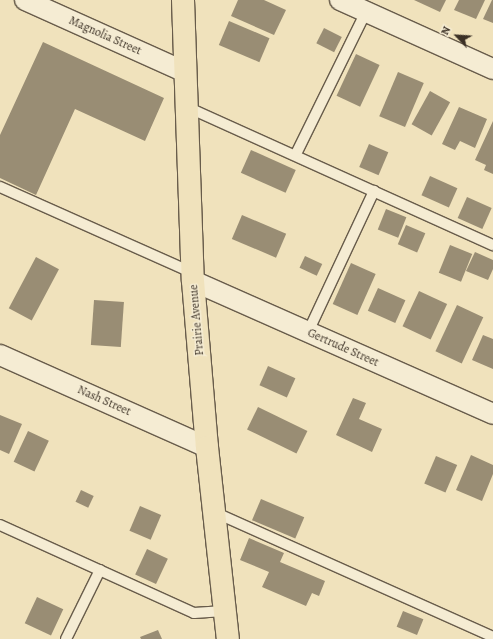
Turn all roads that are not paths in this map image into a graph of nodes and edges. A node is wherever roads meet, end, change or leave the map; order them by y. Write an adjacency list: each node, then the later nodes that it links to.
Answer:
1 (26, 0): 6 (street, Magnolia Street)
2 (183, 0): 6 (main road, Prairie Avenue)
3 (340, 0): 4 (street)
4 (366, 12): 5 (street); 8 (lane)
5 (493, 69)
6 (185, 72): 7 (main road, Prairie Avenue)
7 (186, 107): 8 (lane); 12 (main road, Prairie Avenue)
8 (296, 154): 10 (lane)
9 (0, 187): 12 (lane)
10 (374, 191): 11 (lane); 13 (lane)
11 (493, 245)
12 (193, 277): 13 (street, Gertrude Street); 16 (main road, Prairie Avenue)
13 (308, 332): 15 (street, Gertrude Street)
14 (0, 355): 16 (street, Nash Street)
15 (493, 414)
16 (207, 447): 17 (main road, Prairie Avenue)
17 (214, 512): 20 (main road, Prairie Avenue); 21 (lane)
18 (0, 525): 19 (lane)
19 (100, 570): 20 (lane); 22 (lane)
20 (224, 611): 23 (main road, Prairie Avenue)
21 (493, 637)
22 (66, 639)
23 (228, 639)

